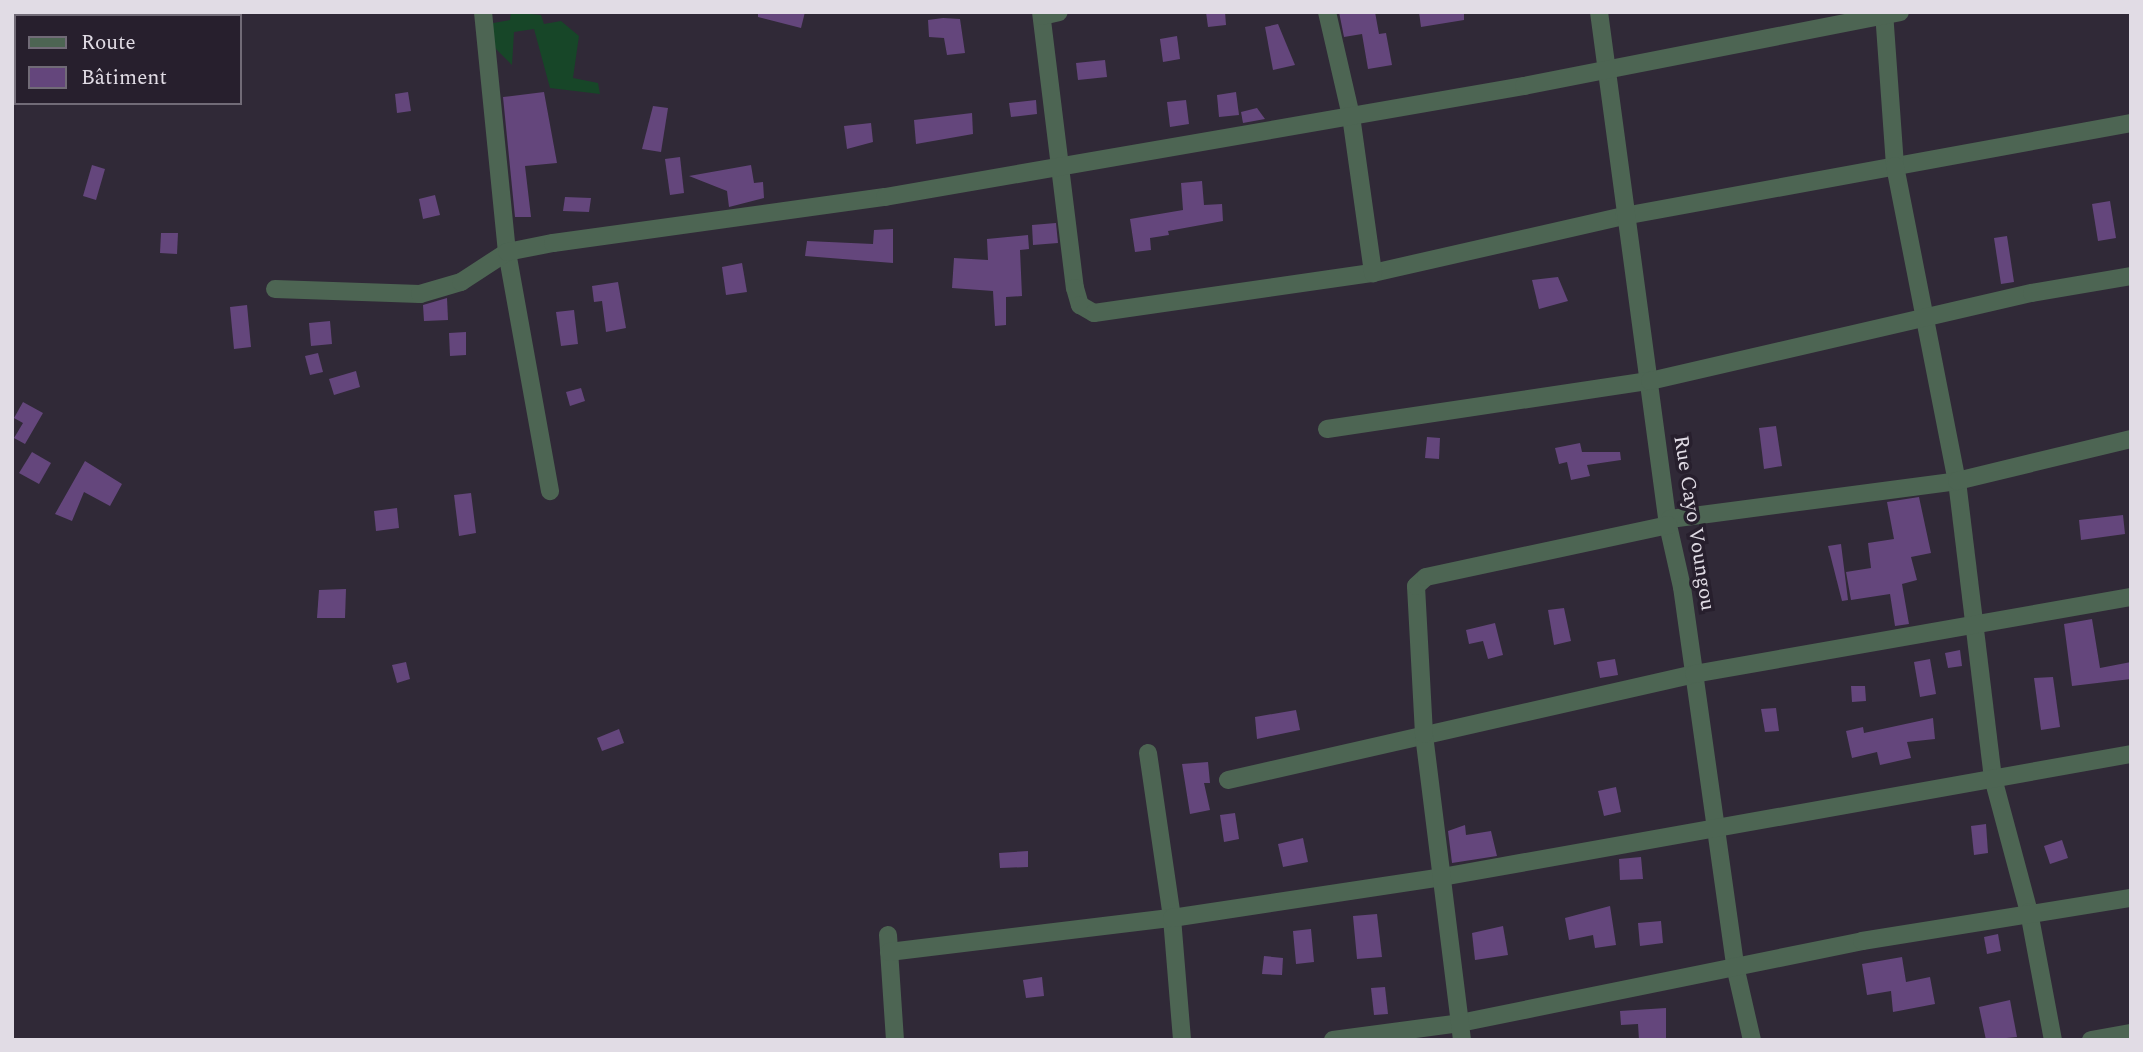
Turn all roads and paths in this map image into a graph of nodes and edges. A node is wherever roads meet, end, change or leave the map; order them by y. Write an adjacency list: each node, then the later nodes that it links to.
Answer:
1 (483, 12): 12 (street)
2 (1326, 12): 7 (street)
3 (1599, 12): 6 (street, Rue Cayo Voungou)
4 (1047, 13): 9 (street)
5 (1889, 13): 6 (street); 10 (street)
6 (1605, 71): 7 (street); 11 (street, Rue Cayo Voungou)
7 (1351, 116): 9 (street); 13 (street)
8 (2131, 123): 10 (street)
9 (1058, 166): 12 (street); 13 (street)
10 (1895, 166): 11 (street); 16 (street)
11 (1625, 216): 13 (street); 17 (street, Rue Cayo Voungou)
12 (508, 252): 15 (street); 21 (street)
13 (1373, 273)
14 (2131, 276): 16 (street)
15 (275, 289)
16 (1926, 319): 17 (street); 20 (street)
17 (1650, 381): 18 (street); 22 (street, Rue Cayo Voungou)
18 (1327, 429)
19 (2131, 439): 20 (street)
20 (1957, 481): 22 (street); 24 (street)
21 (550, 491)
22 (1669, 522): 25 (street, Rue Cayo Voungou); 26 (street)
23 (2131, 597): 24 (street)
24 (1971, 625): 25 (street); 29 (street)
25 (1694, 674): 26 (street); 31 (street, Rue Cayo Voungou)
26 (1424, 734): 30 (street); 32 (street)
27 (1149, 754): 35 (street)
28 (2131, 754): 29 (street)
29 (1993, 778): 31 (street); 34 (street)
30 (1228, 780)
31 (1715, 831): 32 (street); 36 (street, Rue Cayo Voungou)
32 (1442, 877): 35 (street); 37 (street)
33 (2131, 898): 34 (street)
34 (2029, 912): 36 (street); 43 (street)
35 (1172, 918): 39 (street); 40 (street)
36 (1735, 966): 37 (street); 42 (street, Rue Cayo Voungou)
37 (1461, 1031): 41 (street)
38 (2131, 1033): 44 (street)
39 (895, 1040)
40 (1182, 1040)
41 (1334, 1040)
42 (1752, 1040)
43 (2053, 1040)
44 (2091, 1040)

